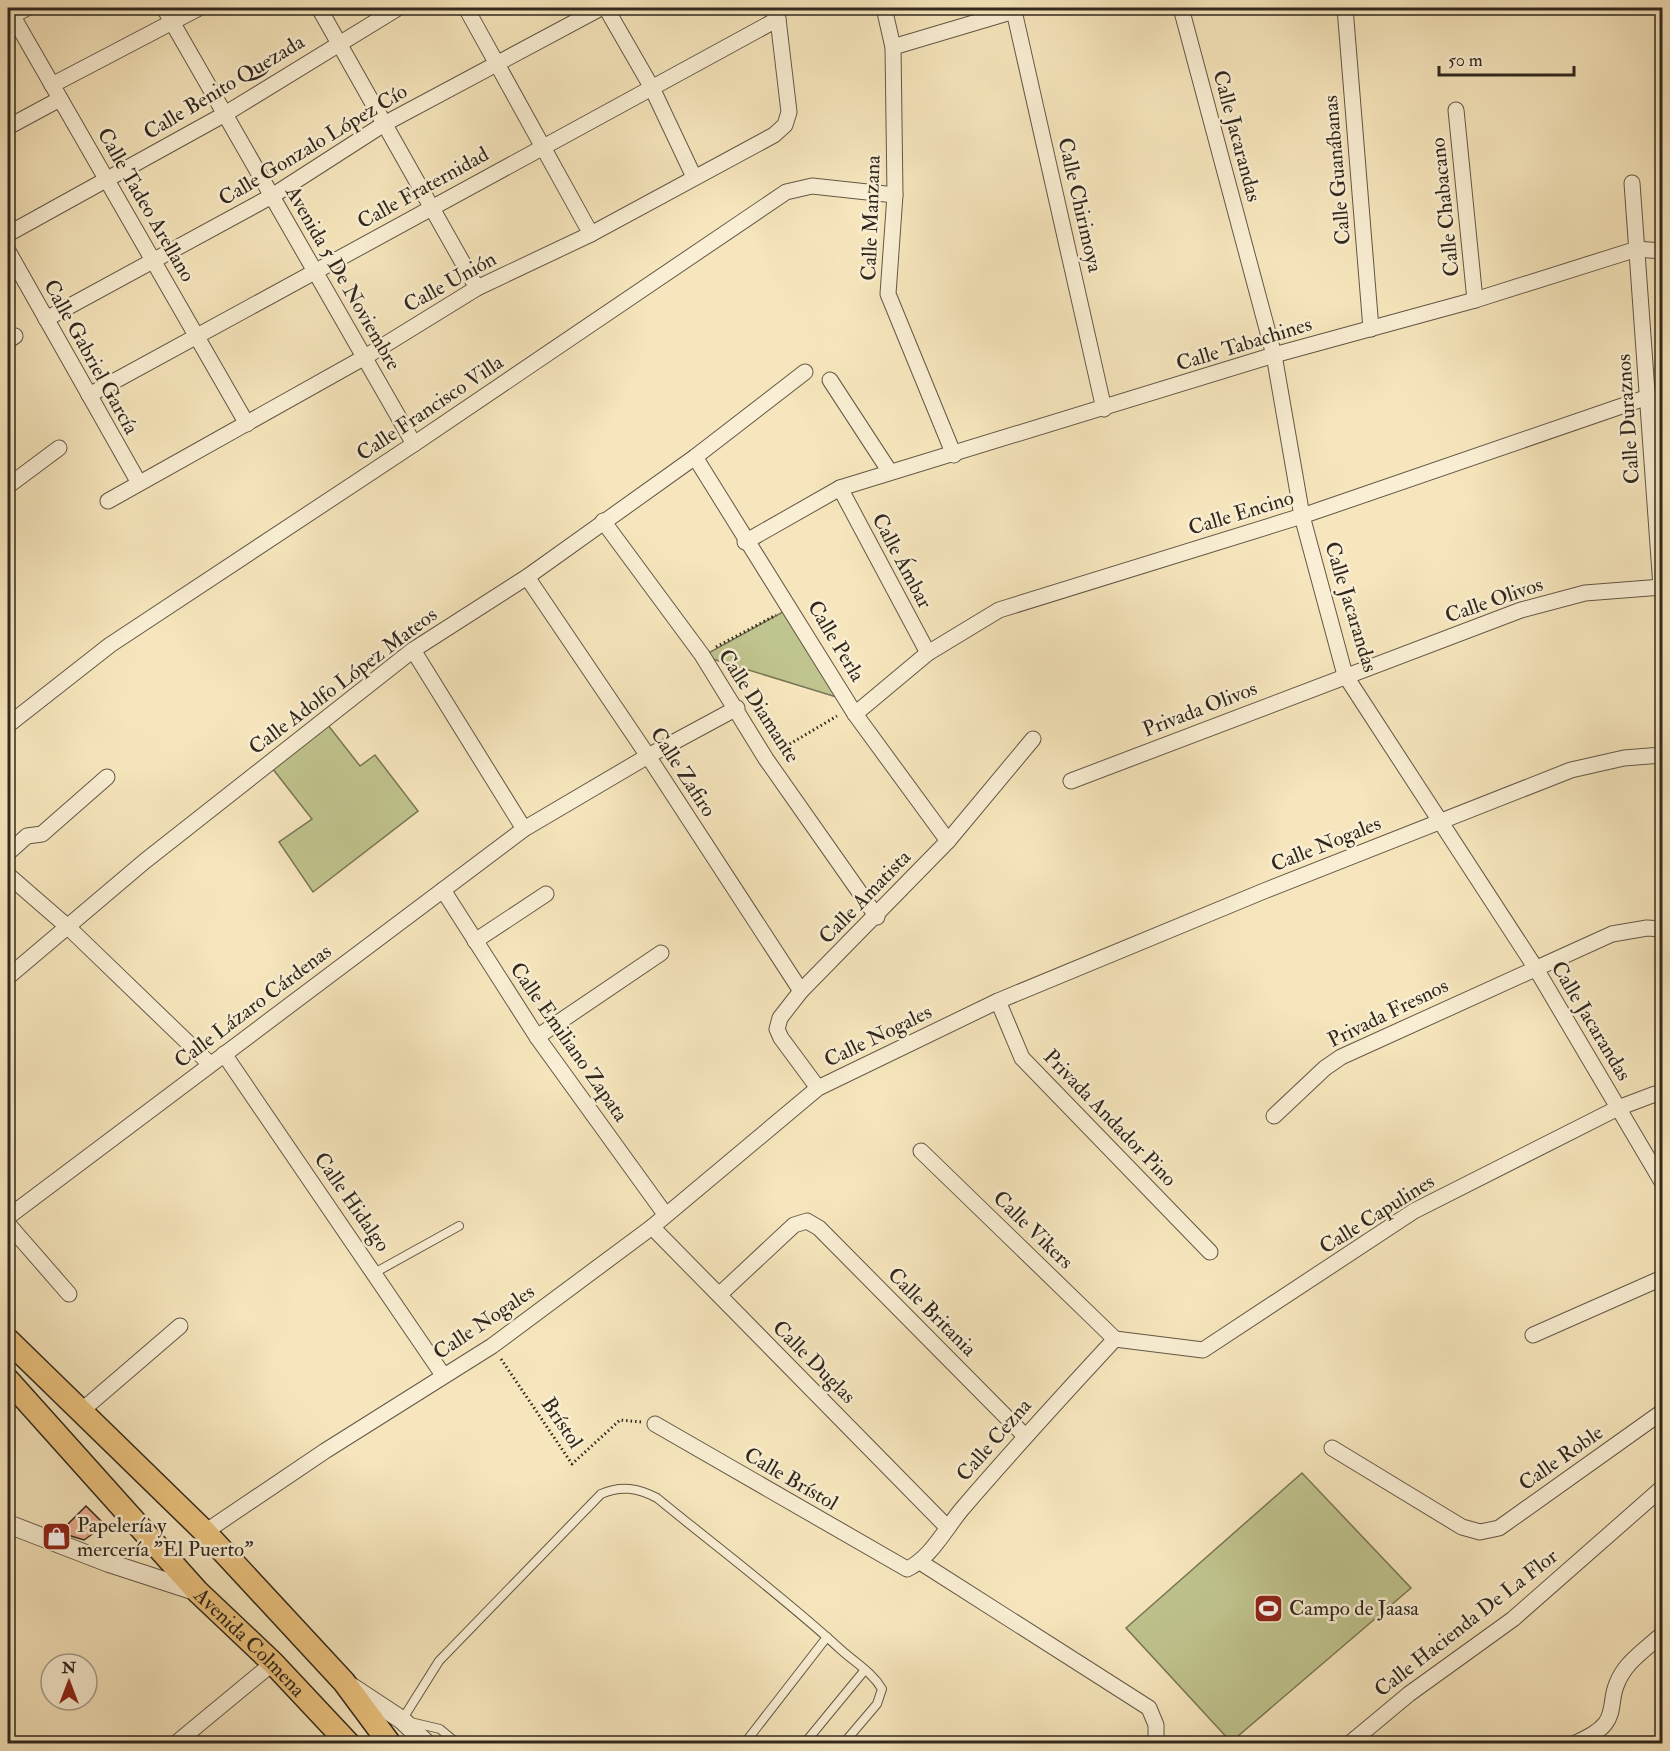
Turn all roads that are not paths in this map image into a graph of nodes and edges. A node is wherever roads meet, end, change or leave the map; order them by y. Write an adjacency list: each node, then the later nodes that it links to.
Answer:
1 (27, 8): 14 (street)
2 (164, 8): 15 (street, Avenida 5 De Noviembre)
3 (199, 8): 15 (street)
4 (319, 8): 16 (street)
5 (398, 8): 16 (street, Calle Benito Quezada)
6 (466, 8): 18 (street)
7 (601, 8): 18 (street, Calle Gonzalo López Cío)
8 (606, 8): 20 (street)
9 (884, 8): 17 (street, Calle Manzana)
10 (1181, 8): 45 (street, Calle Jacarandas)
11 (1345, 8): 43 (street, Calle Guanábanas)
12 (1015, 9): 17 (street); 51 (street, Calle Chirimoya)
13 (774, 13): 20 (street, Calle Fraternidad); 27 (street, Calle Unión)
14 (9, 14): 19 (street, Calle Tadeo Arellano)
15 (172, 22): 19 (street); 23 (street, Avenida 5 De Noviembre)
16 (339, 43): 23 (street, Calle Benito Quezada); 24 (street)
17 (893, 47): 30 (street, Calle Manzana)
18 (497, 64): 24 (street, Calle Gonzalo López Cío); 26 (street)
19 (52, 85): 21 (street, Calle Tadeo Arellano)
20 (652, 88): 26 (street, Calle Fraternidad); 27 (street)
21 (60, 99): 25 (street); 28 (street, Calle Tadeo Arellano)
22 (1456, 110): 41 (street, Calle Chabacano)
23 (225, 114): 28 (street, Calle Benito Quezada); 31 (street, Avenida 5 De Noviembre)
24 (384, 124): 31 (street, Calle Gonzalo López Cío); 32 (street)
25 (8, 127)
26 (542, 146): 32 (street, Calle Fraternidad); 34 (street)
27 (694, 177): 34 (street, Calle Unión)
28 (106, 179): 33 (street, Calle Benito Quezada); 38 (street, Calle Tadeo Arellano)
29 (1632, 183): 35 (street, Calle Duraznos)
30 (896, 195): 53 (street, Calle Francisco Villa); 55 (street, Calle Manzana)
31 (272, 196): 38 (street, Calle Gonzalo López Cío); 39 (street, Avenida 5 De Noviembre)
32 (431, 207): 39 (street, Calle Fraternidad); 40 (street)
33 (8, 234)
34 (591, 234): 40 (street, Calle Unión)
35 (1637, 249): 36 (street, Calle Tabachines); 41 (street, Calle Tabachines); 50 (street, Calle Duraznos)
36 (1662, 250)
37 (8, 251): 42 (street, Calle Gabriel García)
38 (154, 262): 42 (street, Calle Gonzalo López Cío); 44 (street, Calle Tadeo Arellano)
39 (316, 272): 44 (street, Calle Fraternidad); 46 (street, Avenida 5 De Noviembre)
40 (477, 288): 46 (street, Calle Unión)
41 (1475, 300): 43 (street, Calle Tabachines)
42 (46, 319): 49 (street, Calle Gabriel García)
43 (1371, 329): 45 (street, Calle Tabachines)
44 (196, 336): 49 (street, Calle Fraternidad); 52 (street, Calle Tadeo Arellano)
45 (1274, 355): 51 (street, Calle Tabachines); 62 (street, Calle Jacarandas)
46 (365, 357): 52 (street, Calle Unión); 53 (street, Avenida 5 De Noviembre)
47 (805, 372): 56 (street, Calle Adolfo López Mateos)
48 (830, 380): 57 (street)
49 (89, 395): 58 (street, Calle Gabriel García)
50 (1655, 399): 62 (street, Calle Encino); 66 (street, Calle Duraznos)
51 (1104, 408): 55 (street, Calle Tabachines)
52 (247, 424): 58 (street, Calle Unión)
53 (414, 444): 72 (street, Calle Francisco Villa)
54 (59, 448): 59 (street)
55 (954, 455): 57 (street, Calle Tabachines)
56 (695, 457): 63 (street, Calle Adolfo López Mateos); 64 (street, Calle Perla)
57 (890, 472): 60 (street, Calle Tabachines)
58 (139, 483): 61 (street, Calle Unión)
59 (8, 486)
60 (840, 488): 64 (street, Calle Tabachines); 68 (street, Calle Ámbar)
61 (108, 501)
62 (1302, 516): 68 (street, Calle Encino); 69 (street, Calle Jacarandas)
63 (603, 521): 65 (street, Calle Adolfo López Mateos); 70 (street, Calle Diamante)
64 (745, 542): 71 (street, Calle Perla)
65 (527, 577): 67 (street, Calle Adolfo López Mateos); 75 (street, Calle Zafiro)
66 (1662, 587): 69 (street, Calle Olivos)
67 (413, 650): 79 (street); 86 (street, Calle Adolfo López Mateos)
68 (928, 653): 71 (street, Calle Encino)
69 (1345, 675): 77 (street, Privada Olivos); 78 (street, Calle Jacarandas)
70 (737, 708): 75 (street, Calle Lázaro Cárdenas); 85 (street, Calle Diamante)
71 (853, 711): 80 (street, Calle Perla)
72 (8, 724)
73 (1033, 740): 80 (street, Calle Amatista)
74 (1662, 755): 78 (street, Calle Nogales)
75 (648, 756): 79 (street, Calle Lázaro Cárdenas); 92 (street, Calle Zafiro)
76 (107, 777): 81 (street)
77 (1071, 781)
78 (1439, 822): 90 (street, Calle Jacarandas); 93 (street, Calle Nogales)
79 (524, 829): 83 (street, Calle Lázaro Cárdenas)
80 (948, 841): 85 (street, Calle Amatista)
81 (8, 853)
82 (8, 875): 86 (street)
83 (443, 890): 88 (street, Calle Emiliano Zapata); 95 (street, Calle Lázaro Cárdenas)
84 (546, 894): 88 (street)
85 (877, 917): 92 (street, Calle Amatista)
86 (69, 928): 91 (street, Calle Adolfo López Mateos); 96 (street)
87 (1662, 929): 90 (street, Privada Fresnos)
88 (475, 941): 94 (street, Calle Emiliano Zapata)
89 (661, 953): 94 (street)
90 (1535, 967): 99 (street, Calle Jacarandas); 100 (street, Privada Fresnos)
91 (8, 977)
92 (801, 991): 97 (street, Calle Amatista)
93 (998, 1001): 97 (street, Calle Nogales); 108 (street, Privada Andador Pino)
94 (537, 1037): 103 (street, Calle Emiliano Zapata)
95 (224, 1054): 96 (street, Calle Lázaro Cárdenas); 109 (street, Calle Hidalgo)
96 (210, 1064): 104 (street, Calle Lázaro Cárdenas)
97 (818, 1088): 103 (street, Calle Nogales)
98 (1662, 1095): 99 (street, Calle Capulines)
99 (1618, 1108): 102 (street, Calle Jacarandas); 115 (street, Calle Capulines)
100 (1274, 1116)
101 (921, 1151): 115 (street, Calle Vikers)
102 (1662, 1182)
103 (665, 1214): 107 (street, Calle Nogales)
104 (8, 1217)
105 (8, 1224): 111 (street)
106 (459, 1226): 109 (lane)
107 (652, 1227): 112 (street, Calle Duglas); 117 (street, Calle Nogales)
108 (1210, 1252)
109 (376, 1272): 117 (street, Calle Hidalgo)
110 (1662, 1278): 114 (street)
111 (69, 1294)
112 (719, 1295): 122 (street, Calle Britania); 126 (street, Calle Duglas)
113 (180, 1326): 119 (street)
114 (1533, 1335)
115 (1114, 1339): 122 (street, Calle Cezna)
116 (8, 1340): 119 (main road, Avenida Colmena)
117 (443, 1375): 127 (street, Calle Nogales)
118 (8, 1380): 129 (main road, Avenida Colmena)
119 (80, 1412): 127 (main road, Avenida Colmena)
120 (1662, 1412): 123 (street, Calle Roble)
121 (655, 1424): 128 (street, Calle Brístol)
122 (1025, 1436): 126 (street, Calle Cezna)
123 (1332, 1448)
124 (1662, 1488): 146 (street, Calle Hacienda De La Flor)
125 (8, 1524): 129 (street)
126 (947, 1527): 128 (street, Calle Cezna)
127 (205, 1532): 134 (main road, Avenida Colmena)
128 (914, 1566): 145 (street, Calle Brístol)
129 (198, 1592): 132 (main road, Avenida Colmena)
130 (1662, 1634): 147 (street)
131 (827, 1637): 133 (lane); 135 (lane); 142 (lane)
132 (273, 1663): 136 (street); 137 (main road, Avenida Colmena)
133 (864, 1671): 143 (lane); 144 (lane)
134 (344, 1682): 135 (street); 138 (main road, Avenida Colmena)
135 (402, 1720): 139 (street); 140 (street); 141 (lane)
136 (175, 1743)
137 (349, 1743)
138 (390, 1743)
139 (411, 1743)
140 (427, 1743)
141 (458, 1743)
142 (744, 1743)
143 (804, 1743)
144 (843, 1743)
145 (1156, 1743)
146 (1349, 1743)
147 (1573, 1743)

